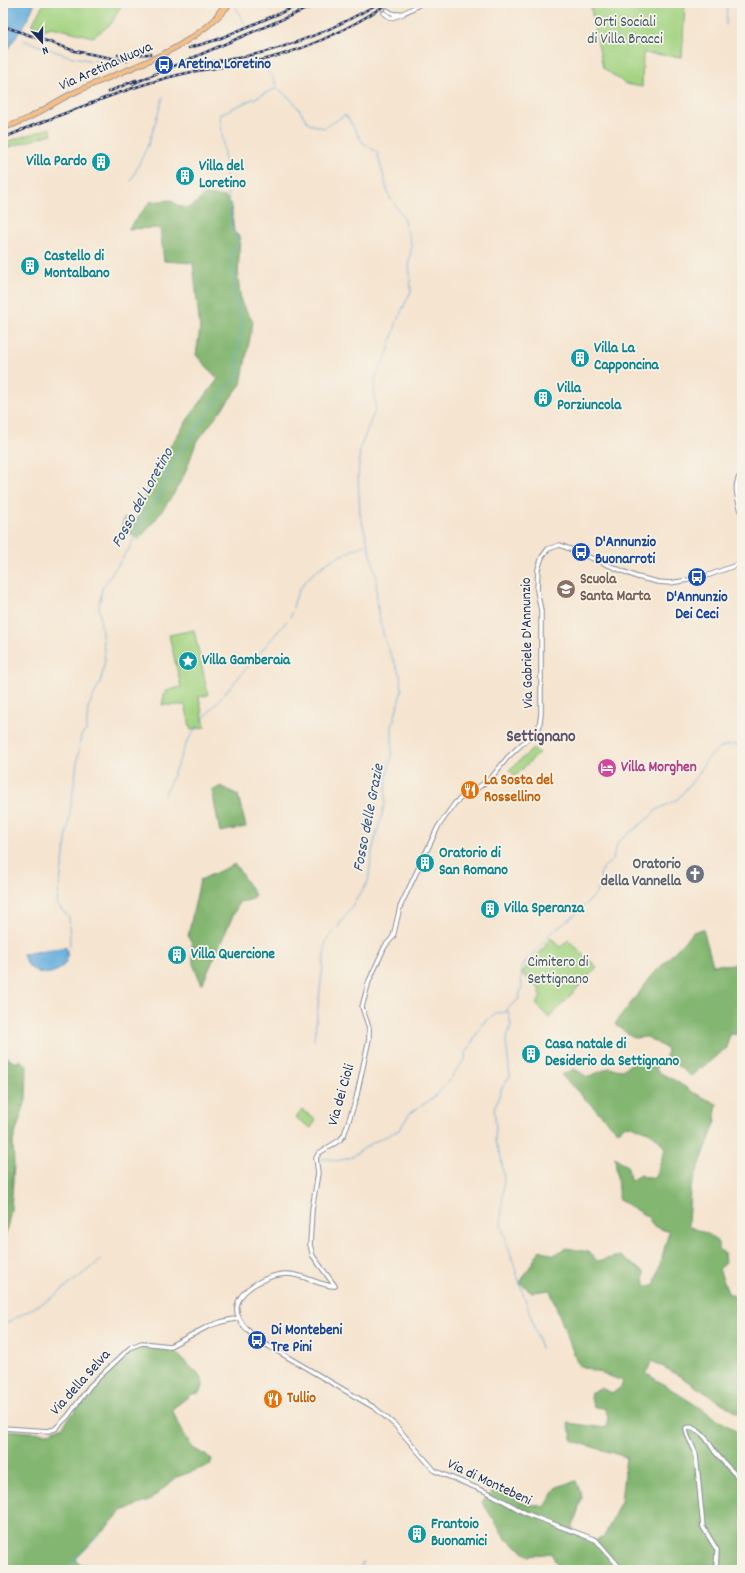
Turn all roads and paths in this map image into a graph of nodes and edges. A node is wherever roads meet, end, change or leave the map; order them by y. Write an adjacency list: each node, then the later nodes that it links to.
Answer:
1 (226, 3): 5 (main road, Via Aretina Nuova)
2 (231, 3): 5 (main road, Via Aretina Nuova)
3 (422, 3): 4 (street)
4 (406, 12): 4 (street)
5 (214, 20): 6 (main road, Via Aretina Nuova)
6 (3, 128)
7 (742, 474): 8 (street)
8 (742, 514)
9 (742, 564): 10 (street, Via Gabriele D'Annunzio)
10 (427, 852): 11 (street, Via dei Cioli)
11 (240, 1318): 12 (street, Via della Selva); 14 (street, Via di Montebeni)
12 (3, 1428)
13 (742, 1480): 15 (street)
14 (622, 1570)
15 (716, 1570)

